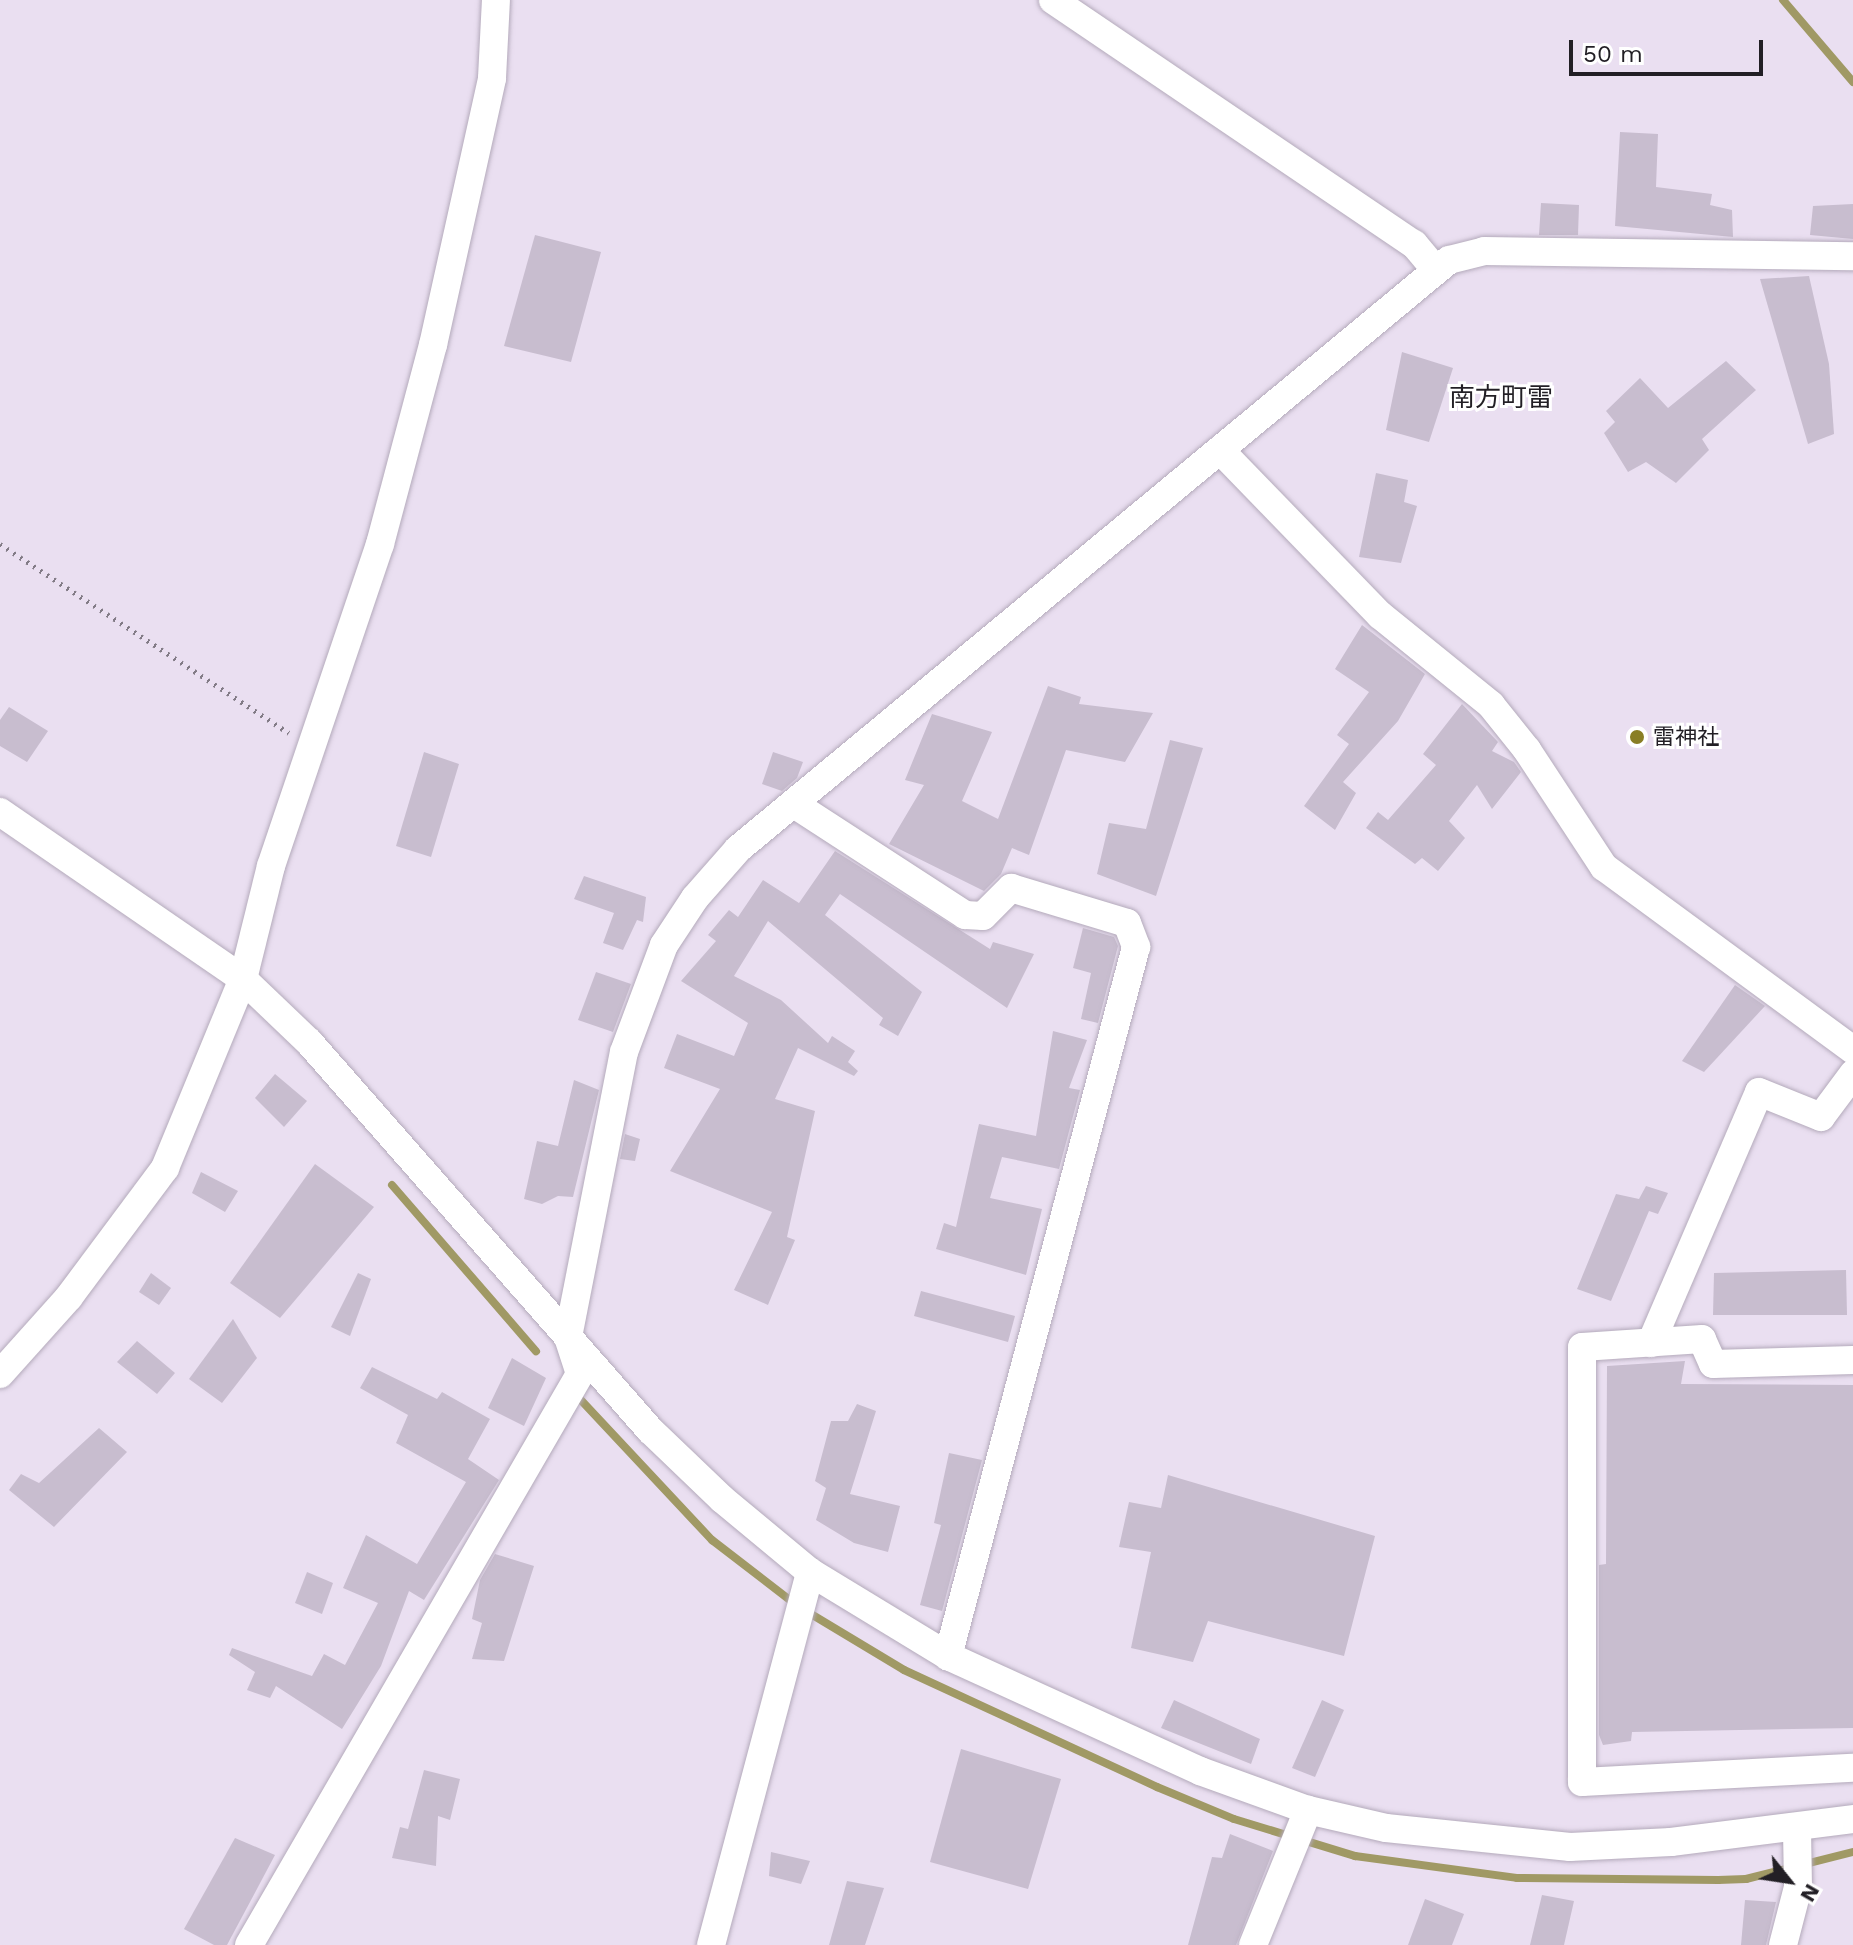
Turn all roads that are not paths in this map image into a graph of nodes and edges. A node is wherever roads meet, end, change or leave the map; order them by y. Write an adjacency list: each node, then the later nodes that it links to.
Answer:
1 (496, 0): 8 (street)
2 (1053, 0): 4 (street)
3 (1853, 256): 4 (street)
4 (1435, 269): 5 (street)
5 (1220, 450): 6 (street); 9 (street)
6 (794, 804): 11 (street); 16 (street)
7 (0, 812): 8 (street)
8 (243, 979): 11 (street); 14 (street)
9 (1853, 1050)
10 (1853, 1074): 12 (street)
11 (568, 1337): 15 (street); 21 (street)
12 (1651, 1343): 13 (street); 17 (street)
13 (1853, 1360)
14 (0, 1374)
15 (804, 1595): 16 (street); 22 (street)
16 (948, 1656): 20 (street)
17 (1853, 1768)
18 (1853, 1819): 19 (street)
19 (1797, 1827): 20 (street); 24 (street)
20 (1300, 1829): 23 (street)
21 (249, 1945)
22 (711, 1945)
23 (1253, 1945)
24 (1783, 1945)

